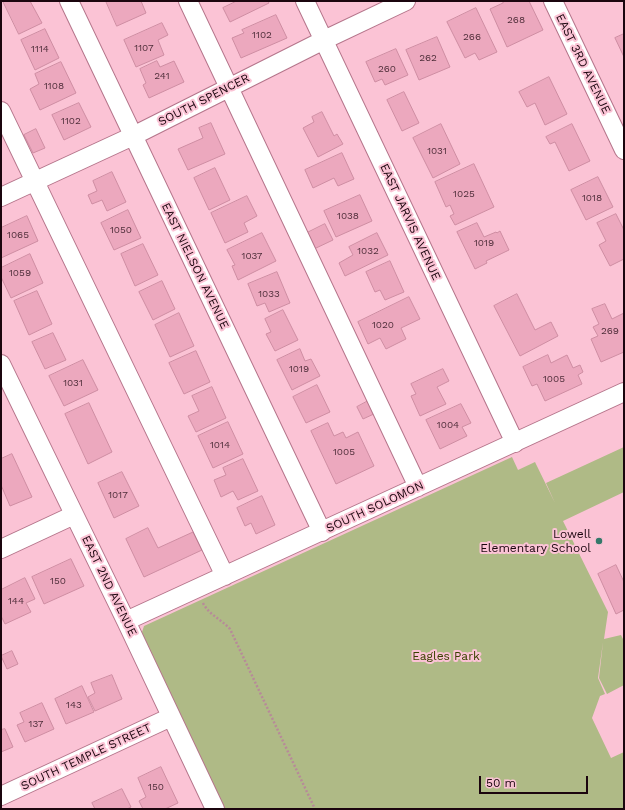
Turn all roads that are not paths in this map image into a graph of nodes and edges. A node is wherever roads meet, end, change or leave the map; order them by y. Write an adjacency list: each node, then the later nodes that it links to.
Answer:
1 (69, 1): 9 (street, EAST NIELSON AVENUE)
2 (188, 1): 7 (street)
3 (305, 1): 6 (street, EAST JARVIS AVENUE)
4 (406, 1): 6 (street, SOUTH SPENCER)
5 (553, 1): 10 (street, EAST 3RD AVENUE)
6 (324, 40): 7 (street, SOUTH SPENCER); 15 (street, EAST JARVIS AVENUE)
7 (230, 87): 9 (street, SOUTH SPENCER); 16 (street)
8 (1, 111): 11 (street)
9 (133, 136): 11 (street, SOUTH SPENCER); 18 (street, EAST NIELSON AVENUE)
10 (624, 150)
11 (35, 181): 12 (street, SOUTH SPENCER); 20 (street)
12 (1, 197)
13 (1, 364): 17 (street, EAST 2ND AVENUE)
14 (624, 392): 15 (street, SOUTH SOLOMON)
15 (515, 443): 16 (street, SOUTH SOLOMON)
16 (418, 488): 18 (street, SOUTH SOLOMON)
17 (74, 515): 19 (street); 21 (street, EAST 2ND AVENUE)
18 (322, 532): 20 (street, SOUTH SOLOMON)
19 (1, 549)
20 (225, 576): 21 (street, SOUTH SOLOMON)
21 (126, 620): 22 (street, EAST 2ND AVENUE)
22 (171, 717): 23 (street, SOUTH TEMPLE STREET); 24 (street, EAST 2ND AVENUE)
23 (1, 796)
24 (215, 809)

